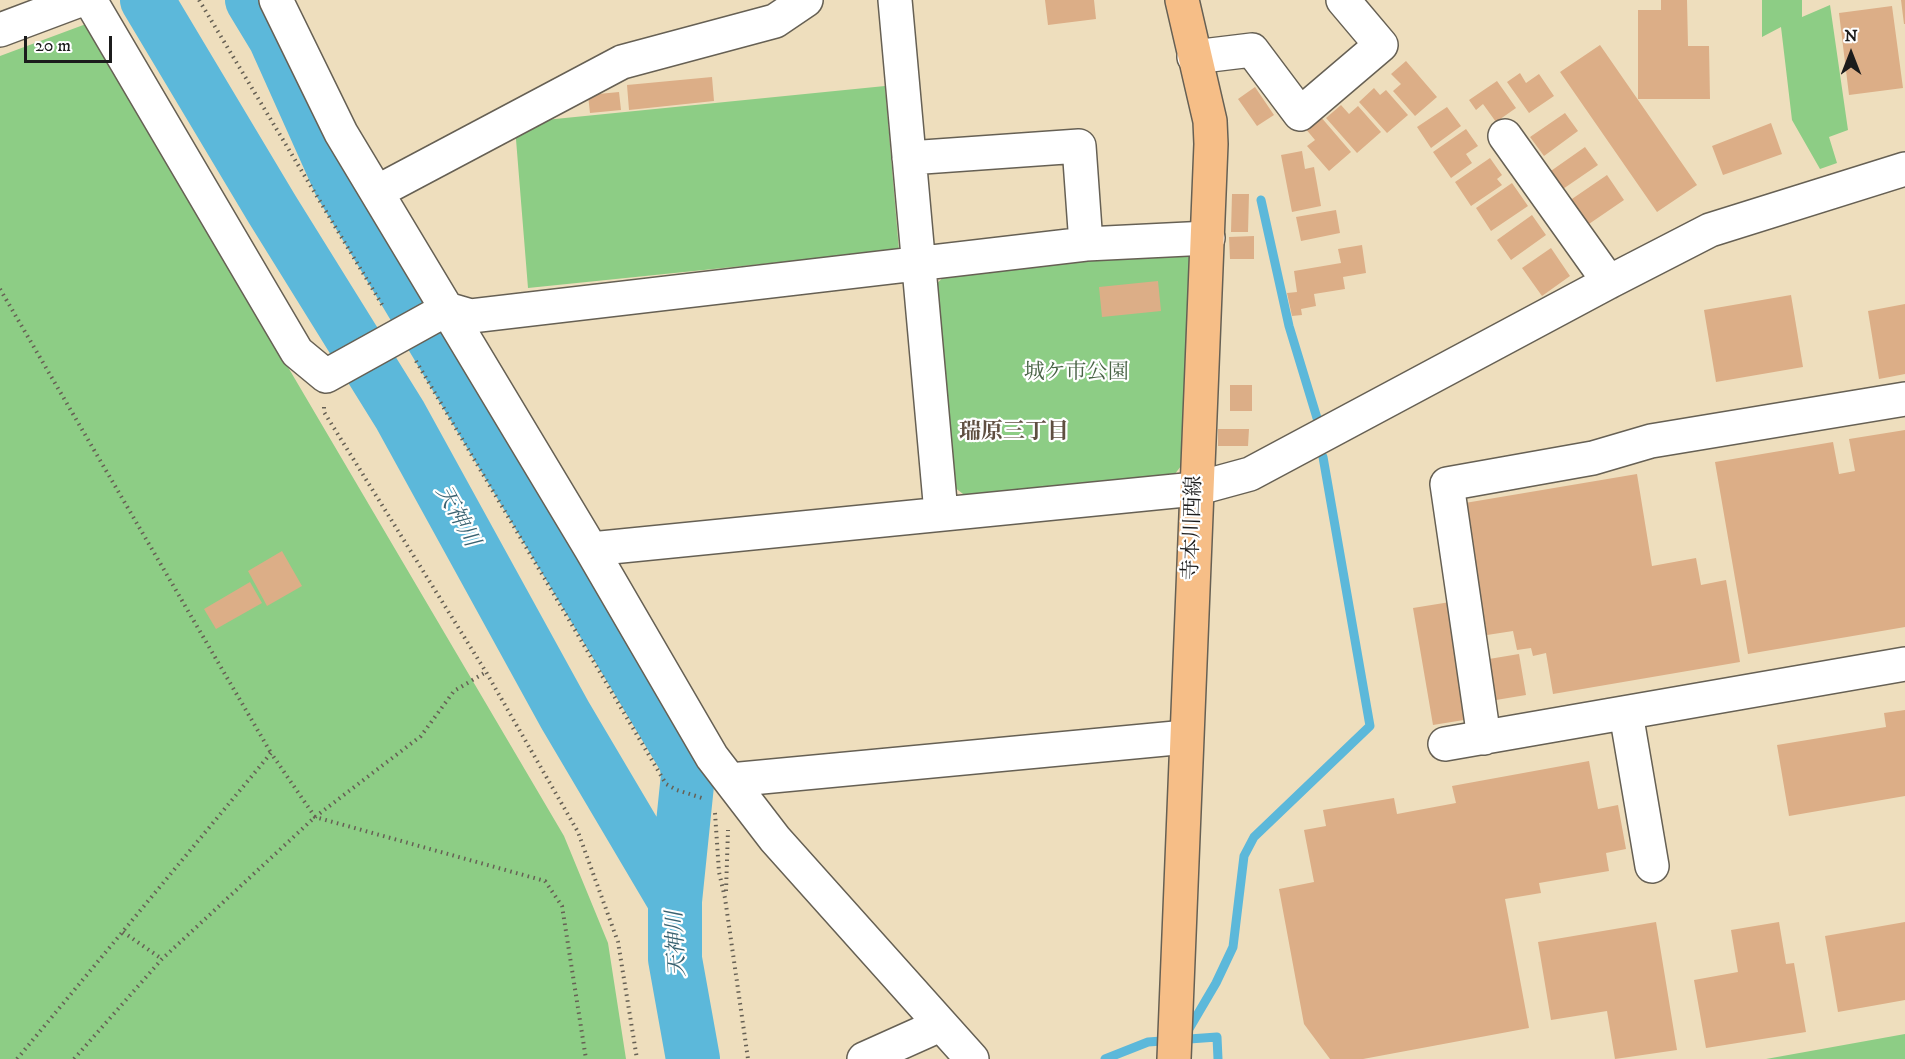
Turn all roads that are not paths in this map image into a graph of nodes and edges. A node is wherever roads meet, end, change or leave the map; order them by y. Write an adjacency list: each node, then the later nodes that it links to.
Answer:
1 (80, 0): 8 (street)
2 (90, 0): 18 (street)
3 (806, 0): 13 (street)
4 (895, 0): 11 (street)
5 (1183, 0): 9 (main road, 寺本川西線)
6 (1343, 0): 9 (street)
7 (282, 2): 13 (street)
8 (0, 30)
9 (1194, 57): 14 (main road, 寺本川西線)
10 (1505, 137): 17 (street)
11 (909, 159): 15 (street); 16 (street)
12 (1905, 169): 17 (street)
13 (376, 192): 18 (street)
14 (1208, 238): 15 (street); 20 (main road, 寺本川西線)
15 (1086, 244): 16 (street)
16 (919, 265): 18 (street); 21 (street)
17 (1609, 282): 20 (street)
18 (447, 309): 22 (street)
19 (1905, 399): 26 (street)
20 (1196, 489): 21 (street); 25 (main road, 寺本川西線)
21 (942, 513): 22 (street)
22 (591, 549): 28 (street)
23 (1905, 664): 24 (street)
24 (1626, 713): 26 (street); 29 (street)
25 (1186, 737): 28 (street); 31 (main road, 寺本川西線)
26 (1484, 738): 27 (street)
27 (1445, 744)
28 (715, 797): 30 (street)
29 (1652, 866)
30 (939, 1023): 32 (street); 33 (street)
31 (1174, 1055)
32 (864, 1059)
33 (972, 1059)

